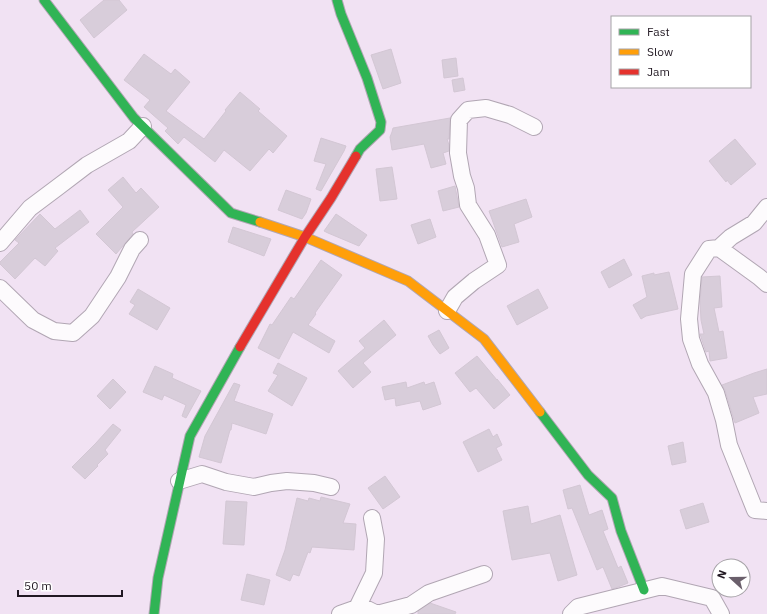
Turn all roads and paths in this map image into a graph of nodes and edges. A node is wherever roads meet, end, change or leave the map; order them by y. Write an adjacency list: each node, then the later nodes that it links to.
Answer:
1 (44, 0): 3 (street)
2 (337, 0): 6 (street)
3 (143, 126): 6 (street); 8 (street)
4 (534, 128): 12 (street)
5 (767, 207): 9 (street)
6 (305, 237): 12 (street); 13 (street)
7 (140, 240): 11 (street)
8 (0, 243)
9 (719, 248): 10 (street); 15 (street)
10 (767, 284)
11 (0, 288)
12 (447, 310): 18 (street)
13 (180, 481): 14 (street); 22 (street)
14 (331, 487)
15 (767, 510)
16 (372, 518): 21 (street)
17 (484, 574): 21 (street)
18 (644, 590): 19 (street); 24 (street)
19 (711, 598)
20 (712, 598): 25 (street); 26 (street)
21 (357, 608): 23 (street)
22 (154, 614)
23 (340, 614)
24 (571, 614)
25 (706, 614)
26 (721, 614)

